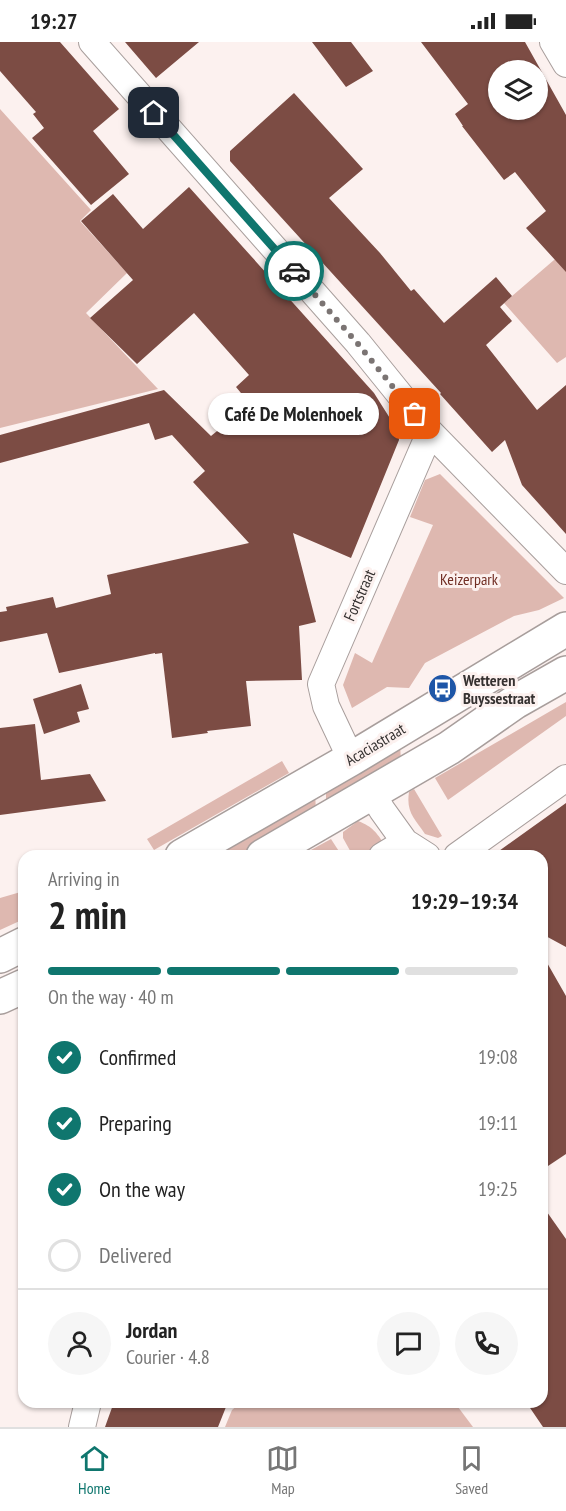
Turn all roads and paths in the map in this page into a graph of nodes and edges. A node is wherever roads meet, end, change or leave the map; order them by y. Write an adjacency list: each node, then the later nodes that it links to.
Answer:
1 (92, 42): 4 (street)
2 (553, 42): 3 (street)
3 (566, 64)
4 (429, 432): 5 (street); 8 (street, Fortstraat)
5 (566, 571)
6 (566, 629): 8 (main road, Acaciastraat)
7 (566, 673): 10 (main road)
8 (351, 759): 12 (main road, Acaciastraat)
9 (566, 778): 16 (street)
10 (372, 793): 11 (street); 13 (main road)
11 (405, 842): 14 (street); 15 (street)
12 (192, 850)
13 (273, 850)
14 (392, 850)
15 (418, 850)
16 (465, 850)
17 (18, 947): 18 (main road)
18 (0, 956)
19 (18, 989): 20 (main road)
20 (0, 997)
21 (87, 1408): 22 (street)
22 (82, 1427)

